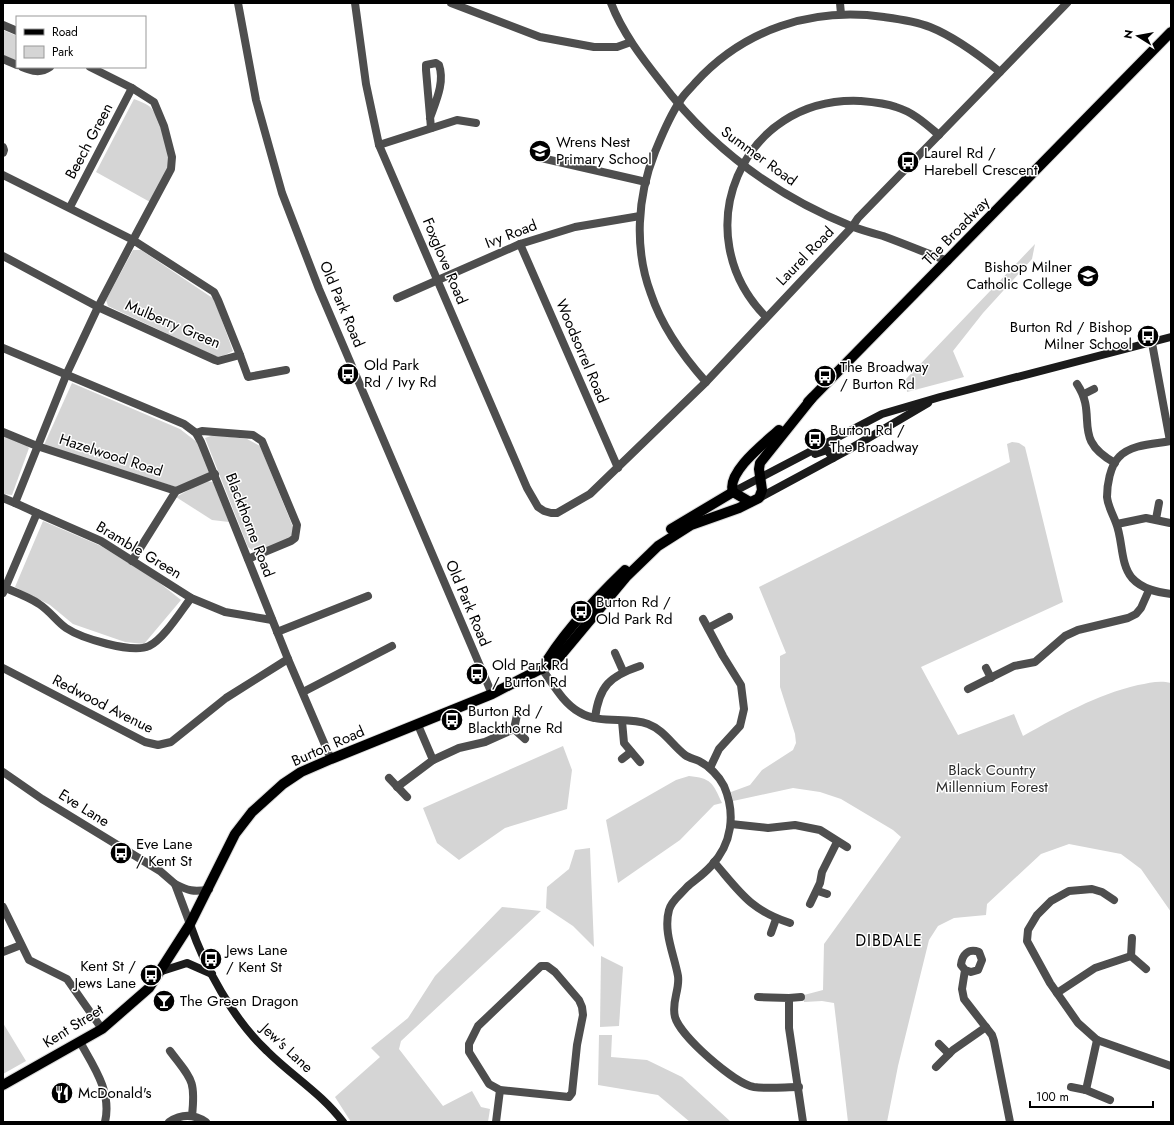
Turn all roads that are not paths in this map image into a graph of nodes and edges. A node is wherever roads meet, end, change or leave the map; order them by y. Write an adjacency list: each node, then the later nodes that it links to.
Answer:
1 (238, 3): 99 (street, Old Park Road)
2 (355, 3): 24 (street, Foxglove Road)
3 (451, 3): 11 (street)
4 (611, 3): 11 (street, Summer Road)
5 (840, 3): 7 (street)
6 (1067, 3): 17 (street, Laurel Road)
7 (841, 14): 17 (street); 19 (street)
8 (3, 24): 9 (street)
9 (16, 30)
10 (1171, 32): 37 (main road, The Broadway)
11 (631, 42): 19 (street, Summer Road)
12 (3, 59): 13 (street)
13 (16, 65)
14 (24, 68): 15 (street)
15 (48, 68)
16 (92, 68): 18 (street)
17 (1000, 72): 23 (street, Laurel Road)
18 (132, 88): 31 (street, Beech Green); 34 (street)
19 (678, 104): 28 (street, Summer Road); 30 (street)
20 (430, 118): 20 (street); 22 (street)
21 (476, 123): 22 (street)
22 (431, 128): 24 (street)
23 (939, 135): 28 (street); 33 (street, Laurel Road)
24 (379, 145): 38 (street, Foxglove Road)
25 (3, 147): 26 (street)
26 (3, 153)
27 (537, 157): 30 (street)
28 (742, 166): 33 (street, Summer Road); 41 (street)
29 (3, 175): 31 (street)
30 (646, 182): 32 (street)
31 (70, 207): 34 (street)
32 (640, 216): 35 (street, Ivy Road); 48 (street)
33 (852, 227): 37 (street, Summer Road); 41 (street, Laurel Road)
34 (133, 240): 40 (street); 45 (street, Mulberry Green)
35 (520, 244): 38 (street, Ivy Road); 61 (street, Woodsorrel Road)
36 (3, 256): 40 (street, Mulberry Green)
37 (948, 261): 53 (main road, The Broadway)
38 (437, 279): 39 (street, Ivy Road); 71 (street, Foxglove Road)
39 (397, 298)
40 (98, 307): 45 (street, Mulberry Green); 47 (street)
41 (766, 317): 48 (street, Laurel Road)
42 (1171, 337): 43 (main road)
43 (1152, 343): 52 (main road); 56 (street)
44 (3, 348): 47 (street)
45 (240, 355): 46 (street)
46 (286, 370)
47 (67, 374): 55 (street); 57 (street)
48 (706, 382): 61 (street, Laurel Road)
49 (1077, 384): 51 (street)
50 (1094, 389): 51 (street)
51 (1084, 394): 59 (street)
52 (940, 397): 58 (main road); 60 (main road)
53 (812, 398): 63 (main road, The Broadway); 65 (main road, The Broadway)
54 (3, 432): 57 (street, Hazelwood Road)
55 (196, 433): 62 (street, Blackthorne Road); 76 (street)
56 (1171, 441): 59 (street)
57 (37, 446): 64 (street, Hazelwood Road); 69 (street)
58 (833, 458): 60 (main road); 67 (main road)
59 (1115, 463): 75 (street)
60 (782, 466): 63 (main road)
61 (618, 468): 71 (street, Laurel Road)
62 (215, 474): 64 (street); 76 (street, Blackthorne Road)
63 (760, 478): 65 (main road); 67 (main road, The Broadway)
64 (176, 491): 77 (street)
65 (733, 492): 68 (main road); 94 (main road)
66 (3, 498): 69 (street)
67 (759, 498): 68 (main road, Burton Road)
68 (750, 502): 94 (main road, Burton Road)
69 (15, 503): 72 (street)
70 (1159, 503): 73 (street)
71 (551, 512)
72 (37, 513): 77 (street, Bramble Green); 78 (street, Bramble Green)
73 (1156, 519): 74 (street); 75 (street)
74 (1170, 523)
75 (1117, 524): 79 (street)
76 (248, 559): 85 (street, Blackthorne Road)
77 (132, 560): 82 (street, Bramble Green)
78 (4, 589): 82 (street, Bramble Green)
79 (1149, 590): 80 (street); 96 (street)
80 (1171, 594)
81 (368, 596): 87 (street)
82 (191, 598): 85 (street, Bramble Green)
83 (729, 617): 86 (street)
84 (703, 619): 86 (street)
85 (272, 620): 87 (street, Blackthorne Road)
86 (708, 628): 111 (street)
87 (277, 632): 90 (street, Blackthorne Road)
88 (392, 646): 98 (street)
89 (615, 653): 95 (street)
90 (288, 659): 92 (street, Redwood Avenue); 98 (street, Blackthorne Road)
91 (640, 666): 95 (street)
92 (3, 668)
93 (986, 668): 96 (street)
94 (542, 669): 99 (main road, Burton Road); 101 (street)
95 (623, 671): 101 (street)
96 (992, 678): 97 (street)
97 (968, 690)
98 (303, 692): 107 (street, Blackthorne Road)
99 (492, 694): 103 (main road, Burton Road)
100 (517, 715): 104 (street)
101 (596, 718): 102 (street)
102 (622, 721): 106 (street); 111 (street)
103 (418, 725): 107 (main road, Burton Road); 109 (street)
104 (514, 729): 105 (street); 109 (street)
105 (525, 739)
106 (631, 752): 108 (street); 110 (street)
107 (331, 759): 121 (main road, Burton Road)
108 (622, 759)
109 (433, 760): 114 (street)
110 (640, 762)
111 (710, 768): 116 (street)
112 (3, 772): 120 (street, Eve Lane)
113 (389, 778): 114 (street)
114 (397, 787): 115 (street)
115 (407, 797)
116 (731, 824): 117 (street); 119 (street)
117 (837, 842): 118 (street); 122 (street)
118 (847, 847)
119 (714, 862): 127 (street); 153 (street)
120 (175, 884): 121 (street); 129 (street, Eve Lane)
121 (209, 889): 129 (main road, Burton Road)
122 (818, 891): 123 (street); 125 (street)
123 (827, 894)
124 (1114, 900): 139 (street)
125 (810, 904)
126 (3, 907): 132 (street)
127 (776, 919): 128 (street); 130 (street)
128 (790, 923)
129 (190, 924): 137 (main road, Kent Street); 138 (main road, Jew's Lane)
130 (771, 933)
131 (1132, 938): 134 (street)
132 (21, 945): 133 (street); 144 (street)
133 (3, 952)
134 (1131, 956): 135 (street); 139 (street)
135 (1146, 969)
136 (965, 970): 143 (street)
137 (162, 971): 138 (main road); 144 (main road, Kent Street)
138 (212, 974): 162 (main road, Jew's Lane)
139 (1057, 993): 145 (street)
140 (758, 997): 142 (street)
141 (801, 997): 142 (street)
142 (789, 998): 153 (street)
143 (986, 1027): 149 (street); 165 (street)
144 (102, 1029): 146 (main road, Kent Street)
145 (1097, 1040): 150 (street); 156 (street)
146 (80, 1042): 152 (main road, Kent Street); 159 (street)
147 (939, 1044): 149 (street)
148 (170, 1051): 158 (street)
149 (949, 1054): 151 (street)
150 (1171, 1066)
151 (936, 1067)
152 (3, 1085)
153 (799, 1087): 164 (street)
154 (1071, 1087): 156 (street)
155 (500, 1090): 155 (street); 163 (street)
156 (1086, 1090): 157 (street)
157 (1110, 1100)
158 (192, 1116): 160 (street); 161 (street)
159 (105, 1122)
160 (169, 1122)
161 (206, 1122)
162 (342, 1122)
163 (496, 1122)
164 (803, 1122)
165 (1010, 1122)

